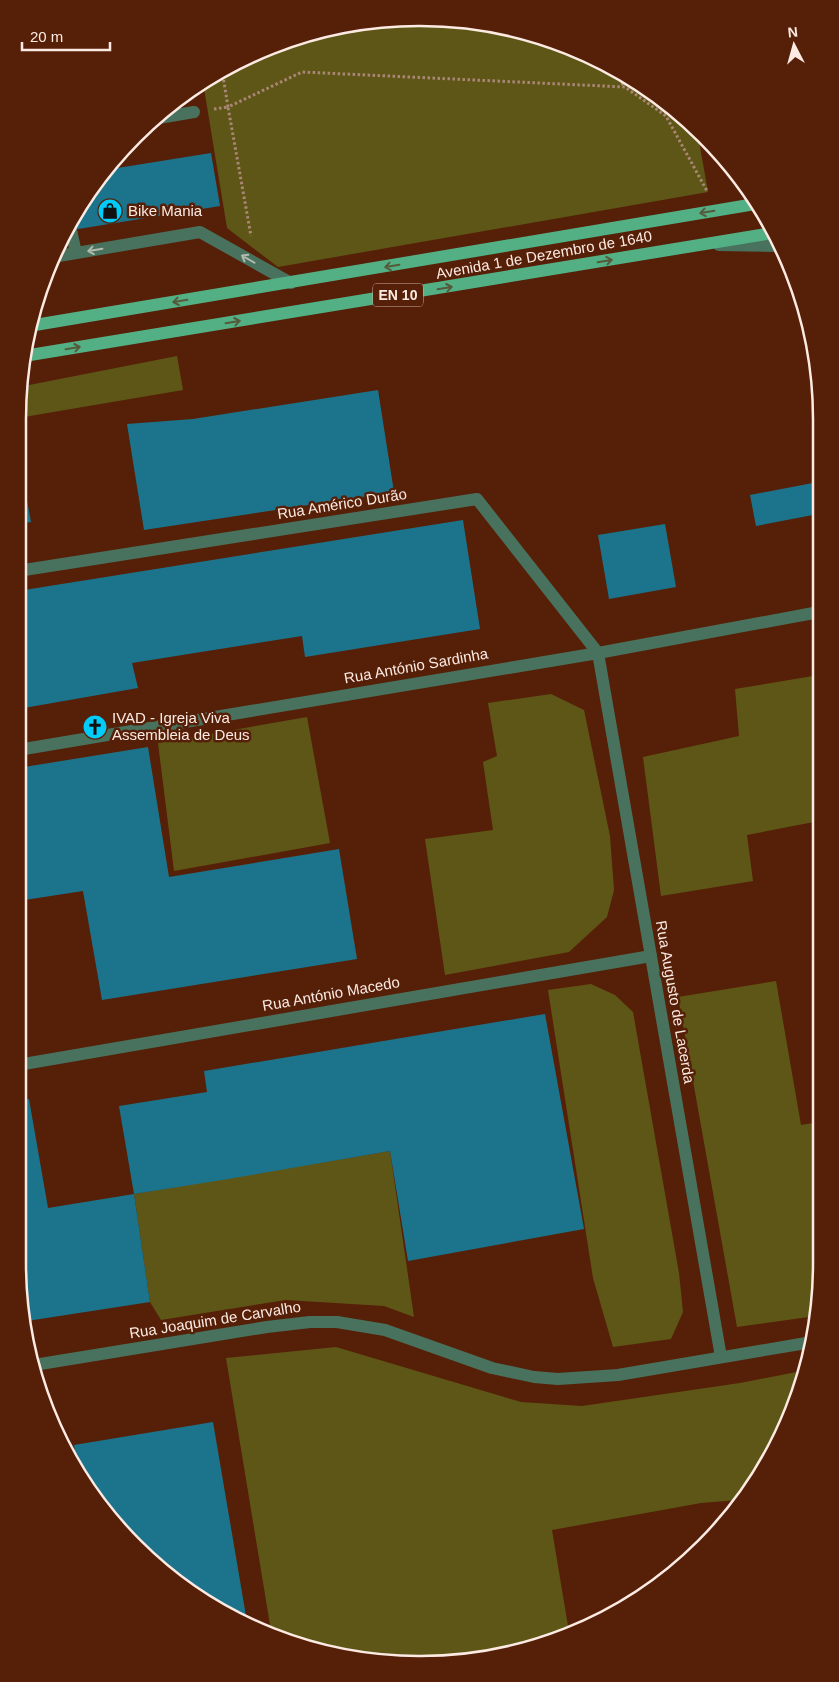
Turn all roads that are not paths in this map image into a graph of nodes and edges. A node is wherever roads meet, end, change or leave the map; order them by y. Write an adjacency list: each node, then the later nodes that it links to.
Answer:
1 (194, 112): 2 (street)
2 (170, 116)
3 (749, 205): 10 (main road, Avenida 1 de Dezembro de 1640 / EN 10, one-way to 10)
4 (766, 234): 6 (main road, Avenida 1 de Dezembro de 1640 / EN 10)
5 (72, 236): 8 (street)
6 (702, 244): 7 (street); 12 (main road, Avenida 1 de Dezembro de 1640 / EN 10, one-way to 6)
7 (772, 246)
8 (76, 253): 9 (street); 10 (street, one-way to 8)
9 (63, 255)
10 (290, 283): 11 (main road, Avenida 1 de Dezembro de 1640 / EN 10, one-way to 11)
11 (38, 324)
12 (32, 355)
13 (26, 570): 15 (street, Rua Américo Durão)
14 (813, 613): 15 (street, Rua António Sardinha)
15 (598, 653): 16 (street, Rua António Sardinha); 17 (street, Rua Augusto de Lacerda)
16 (26, 749)
17 (651, 956): 18 (street, Rua António Macedo); 20 (street, Rua Augusto de Lacerda)
18 (26, 1064)
19 (804, 1343): 20 (street, Rua Joaquim de Carvalho)
20 (721, 1357): 21 (street, Rua Joaquim de Carvalho)
21 (40, 1364)

